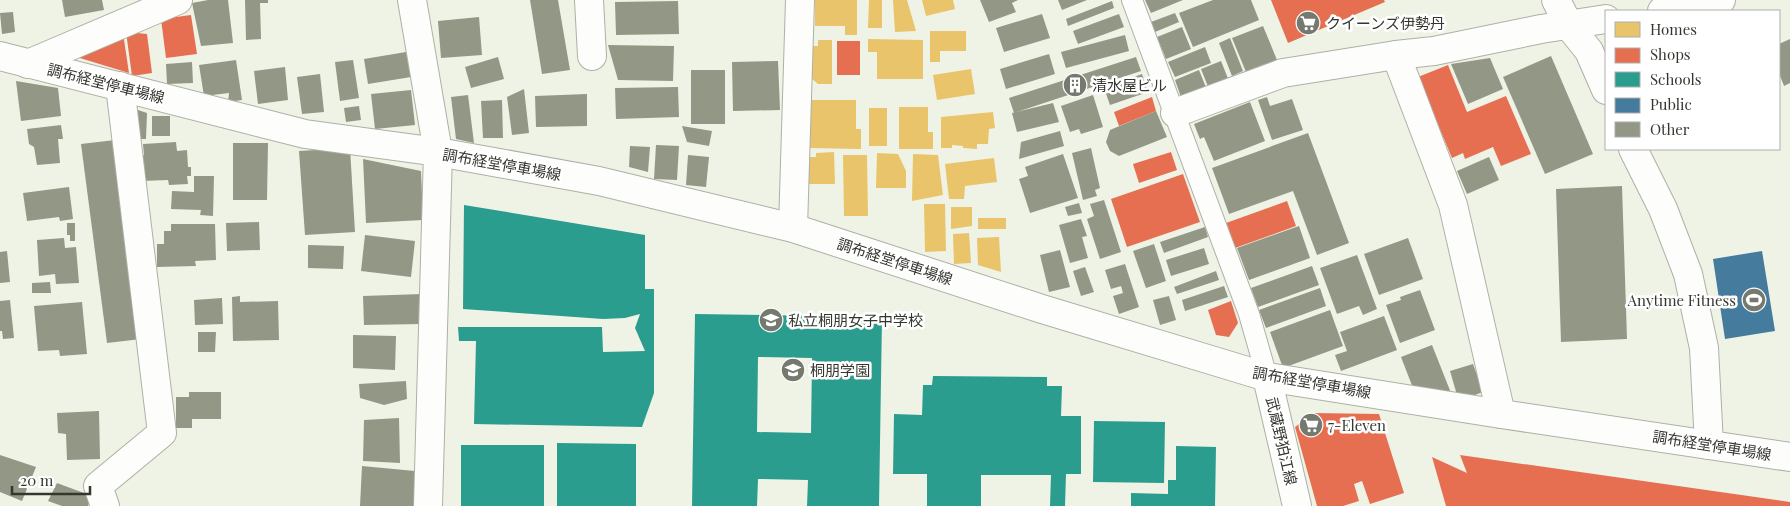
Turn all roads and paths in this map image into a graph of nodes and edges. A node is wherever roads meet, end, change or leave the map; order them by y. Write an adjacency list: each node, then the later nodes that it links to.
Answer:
1 (178, 0): 9 (street)
2 (412, 0): 20 (street)
3 (589, 0): 14 (street)
4 (800, 0): 21 (street)
5 (1132, 0): 18 (street)
6 (1556, 0): 11 (street)
7 (1720, 0): 8 (street)
8 (1667, 10)
9 (125, 11): 15 (street)
10 (1605, 19): 11 (street)
11 (1569, 26): 12 (street); 17 (street)
12 (1396, 54): 18 (street); 23 (street)
13 (0, 56): 15 (street, 調布経堂停車場線)
14 (592, 56)
15 (28, 64): 16 (street, 調布経堂停車場線)
16 (120, 86): 20 (street, 調布経堂停車場線); 26 (street)
17 (1605, 88)
18 (1175, 112): 22 (street)
19 (1634, 150): 24 (street)
20 (438, 152): 21 (street, 調布経堂停車場線); 27 (street)
21 (793, 228): 22 (street, 調布経堂停車場線)
22 (1267, 377): 23 (street, 調布経堂停車場線); 28 (street, 武蔵野狛江線)
23 (1501, 414): 24 (street, 調布経堂停車場線)
24 (1709, 445): 25 (street, 調布経堂停車場線)
25 (1790, 457)
26 (105, 506)
27 (428, 506)
28 (1297, 506)

